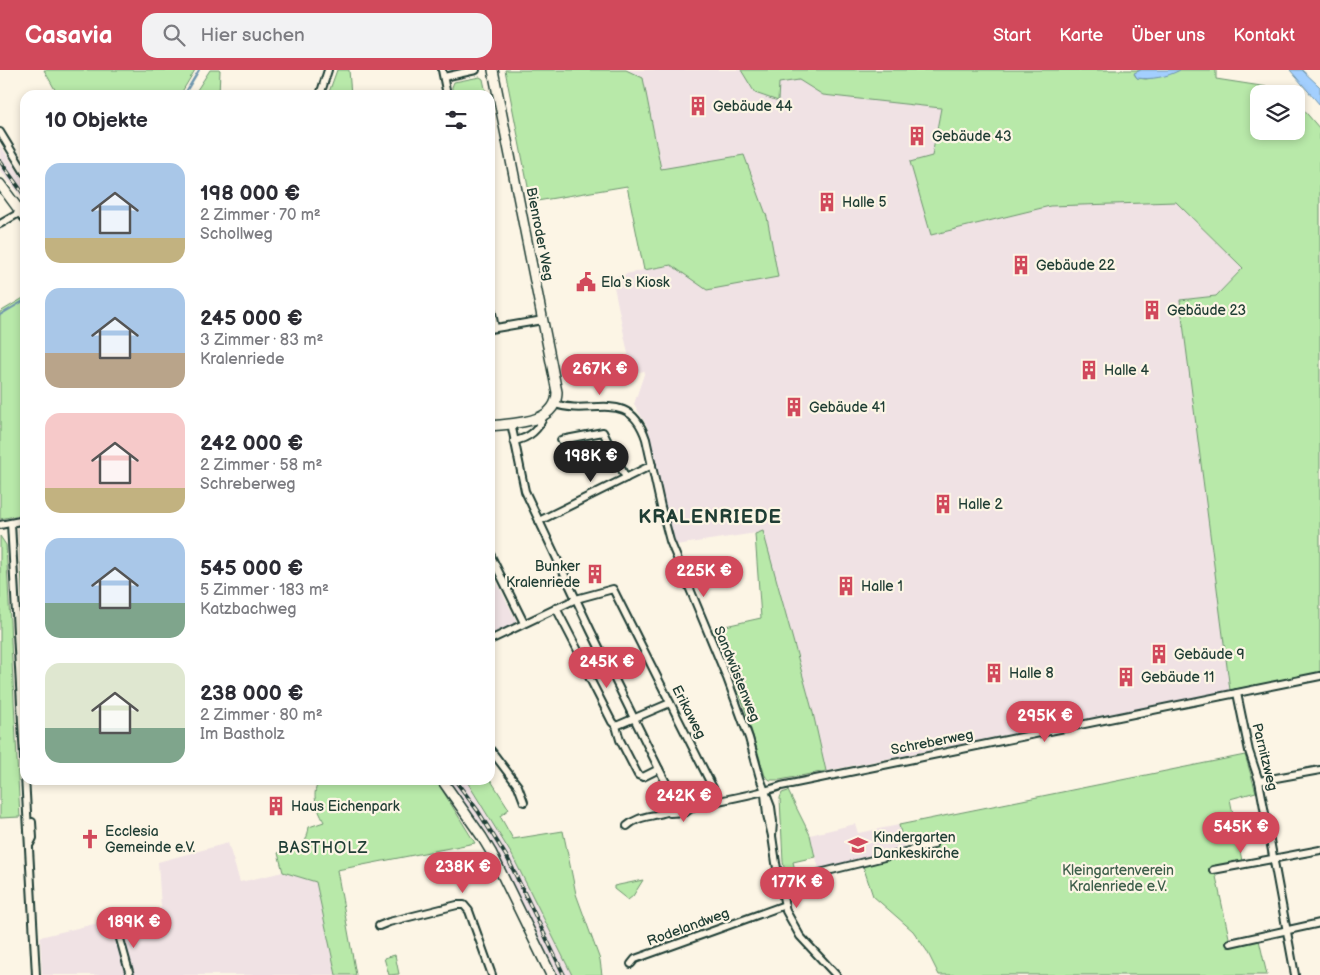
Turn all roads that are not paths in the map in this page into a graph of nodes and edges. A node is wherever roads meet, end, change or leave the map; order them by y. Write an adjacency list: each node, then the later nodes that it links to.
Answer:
1 (328, 70): 5 (street)
2 (476, 70): 4 (street)
3 (493, 70): 13 (main road, Bienroder Weg)
4 (443, 74): 6 (street)
5 (322, 90)
6 (447, 90)
7 (0, 132): 8 (street)
8 (20, 165)
9 (0, 184): 10 (main road)
10 (20, 211)
11 (20, 216): 12 (street)
12 (0, 224)
13 (543, 320): 14 (street); 15 (main road, Bienroder Weg)
14 (495, 328)
15 (556, 404): 16 (main road); 21 (street, Sandwüstenweg)
16 (544, 415): 17 (main road); 20 (street)
17 (511, 423): 18 (main road); 20 (street)
18 (495, 425)
19 (561, 440): 22 (street)
20 (514, 441): 23 (street)
21 (652, 465): 22 (street); 46 (street, Sandwüstenweg)
22 (626, 478): 23 (street)
23 (539, 520): 28 (street)
24 (20, 521): 25 (street)
25 (11, 523): 26 (street); 35 (street)
26 (0, 525)
27 (495, 564): 30 (street)
28 (576, 599): 29 (street); 32 (street); 37 (street, Erikaweg)
29 (556, 608): 30 (street); 33 (street)
30 (524, 623): 31 (street)
31 (495, 638)
32 (604, 657): 33 (street); 38 (street)
33 (586, 666): 39 (street)
34 (1320, 676): 36 (street, Schreberweg)
35 (20, 691)
36 (1237, 694): 43 (street, Parnitzweg); 46 (street, Schreberweg)
37 (670, 703): 38 (street); 47 (street, Erikaweg)
38 (635, 719): 39 (street); 41 (street)
39 (616, 726): 41 (street)
40 (495, 756): 48 (street)
41 (659, 769): 50 (street)
42 (1320, 770): 43 (street)
43 (1259, 782): 55 (street, Parnitzweg)
44 (26, 785): 66 (street)
45 (445, 785): 69 (main road)
46 (765, 792): 47 (street, Schreberweg); 57 (street, Sandwüstenweg)
47 (719, 800): 49 (street, Schreberweg)
48 (524, 802)
49 (697, 804): 50 (street, Schreberweg); 51 (street, Schreberweg)
50 (686, 807): 51 (street, Schreberweg)
51 (664, 813): 52 (street, Schreberweg)
52 (627, 826)
53 (933, 845): 57 (street)
54 (1320, 850): 55 (street)
55 (1273, 858): 56 (street); 62 (street, Parnitzweg)
56 (1213, 870)
57 (779, 883): 58 (street, Sandwüstenweg)
58 (785, 905): 64 (street, Rodelandweg); 65 (street, Sandwüstenweg)
59 (1320, 923): 62 (street)
60 (379, 926): 68 (street)
61 (117, 928): 67 (street)
62 (1288, 930): 63 (street); 70 (street, Parnitzweg)
63 (1230, 943)
64 (631, 964)
65 (832, 974)
66 (36, 975)
67 (130, 975)
68 (492, 975)
69 (551, 975)
70 (1295, 975)

